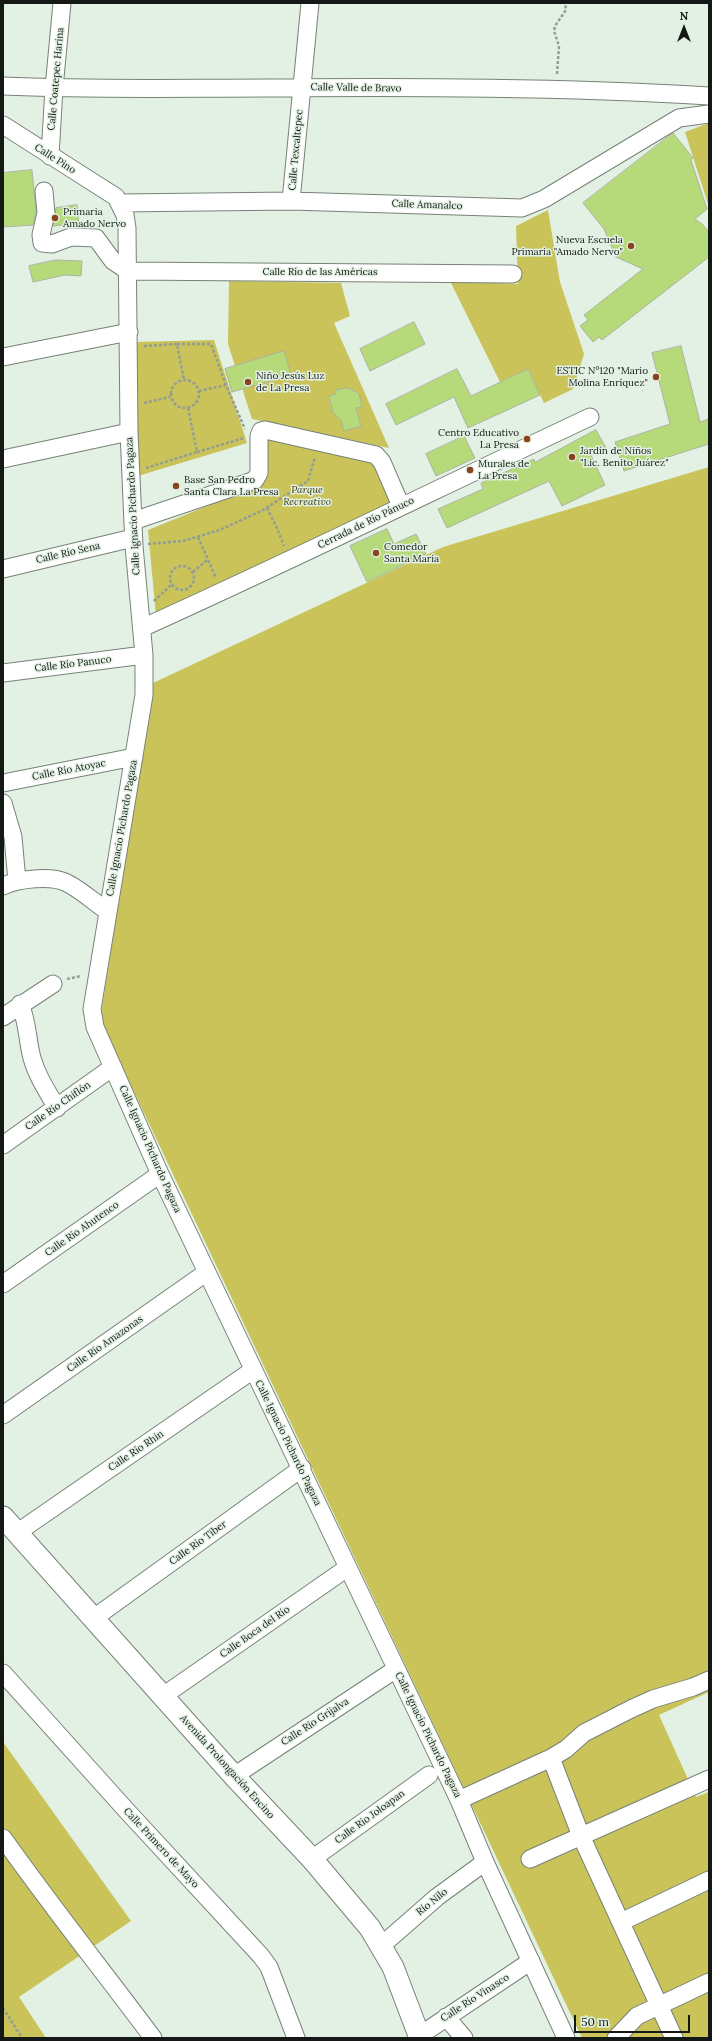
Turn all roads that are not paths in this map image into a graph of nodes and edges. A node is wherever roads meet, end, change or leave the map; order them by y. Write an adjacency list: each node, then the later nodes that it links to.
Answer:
1 (62, 3): 4 (street, Calle Coatepec Harina)
2 (310, 3): 5 (street, Calle Texcaltepec)
3 (3, 86): 4 (street, Calle Valle de Bravo)
4 (54, 88): 5 (street, Calle Valle de Bravo); 9 (street, Calle Coatepec Harina)
5 (301, 88): 6 (street, Calle Valle de Bravo); 12 (street, Calle Texcaltepec)
6 (709, 96)
7 (709, 114): 12 (street, Calle Amanalco)
8 (5, 129): 9 (street, Calle Pino)
9 (50, 156): 11 (street, Calle Pino)
10 (44, 191): 13 (street)
11 (114, 197): 12 (street, Calle Amanalco); 13 (street, Calle Ignacio Pichardo Pagaza)
12 (291, 202)
13 (128, 271): 14 (street, Calle Río de las Américas); 15 (street, Calle Ignacio Pichardo Pagaza)
14 (513, 274)
15 (129, 332): 16 (street); 18 (street, Calle Ignacio Pichardo Pagaza)
16 (3, 358)
17 (590, 417): 20 (street, Cerrada de Río Pánuco)
18 (129, 432): 19 (street); 21 (street, Calle Ignacio Pichardo Pagaza)
19 (3, 459)
20 (401, 506): 21 (street); 24 (street, Cerrada de Río Pánuco)
21 (133, 521): 22 (street, Calle Ignacio Pichardo Pagaza)
22 (134, 542): 23 (street, Calle Río Sena); 24 (street, Calle Ignacio Pichardo Pagaza)
23 (3, 569)
24 (142, 628): 25 (street, Calle Ignacio Pichardo Pagaza)
25 (144, 655): 26 (street, Calle Río Panuco); 27 (street, Calle Ignacio Pichardo Pagaza)
26 (3, 673)
27 (134, 757): 28 (street, Calle Río Atoyac); 31 (street, Calle Ignacio Pichardo Pagaza)
28 (3, 784)
29 (3, 803): 30 (street)
30 (10, 884): 31 (street)
31 (107, 911): 35 (street, Calle Ignacio Pichardo Pagaza)
32 (53, 984): 33 (street)
33 (20, 1004): 34 (street); 36 (street)
34 (3, 1017)
35 (113, 1068): 36 (street, Calle Río Chiflón); 38 (street, Calle Ignacio Pichardo Pagaza)
36 (56, 1108): 37 (street, Calle Río Chiflón)
37 (3, 1145)
38 (160, 1174): 39 (street, Calle Ignacio Pichardo Pagaza); 40 (street, Calle Río Ahutenco)
39 (207, 1272): 41 (street, Calle Ignacio Pichardo Pagaza); 42 (street, Calle Río Amazonas)
40 (3, 1284)
41 (253, 1370): 43 (street, Calle Ignacio Pichardo Pagaza); 45 (street, Calle Río Rhin)
42 (3, 1415)
43 (302, 1468): 46 (street, Calle Ignacio Pichardo Pagaza); 47 (street, Calle Río Tiber)
44 (3, 1516): 45 (main road, Avenida Prolongación Encino)
45 (18, 1532): 47 (main road, Avenida Prolongación Encino)
46 (347, 1568): 48 (street, Calle Ignacio Pichardo Pagaza); 51 (street, Calle Boca del Río)
47 (94, 1618): 51 (main road, Avenida Prolongación Encino)
48 (396, 1669): 54 (street, Calle Río Grijalva); 56 (street, Calle Ignacio Pichardo Pagaza)
49 (3, 1673): 71 (street, Calle Primero de Mayo)
50 (709, 1680): 52 (street)
51 (163, 1696): 54 (main road, Avenida Prolongación Encino)
52 (551, 1758): 56 (street); 57 (street)
53 (429, 1775): 59 (street, Calle Río Joloapan)
54 (234, 1776): 59 (main road, Avenida Prolongación Encino)
55 (709, 1779): 57 (street)
56 (459, 1800): 61 (street, Calle Ignacio Pichardo Pagaza)
57 (581, 1836): 60 (street); 63 (street)
58 (3, 1838): 70 (street)
59 (312, 1858): 64 (main road, Avenida Prolongación Encino)
60 (530, 1859)
61 (485, 1862): 64 (street, Río Nilo); 65 (street, Calle Ignacio Pichardo Pagaza)
62 (709, 1880): 63 (street)
63 (621, 1922): 67 (street)
64 (381, 1946): 69 (main road, Avenida Prolongación Encino)
65 (531, 1961): 68 (street, Calle Río Vinasco); 73 (street, Calle Ignacio Pichardo Pagaza)
66 (709, 1982): 67 (street)
67 (659, 2005): 74 (street); 75 (street)
68 (446, 2017): 69 (street, Calle Río Vinasco); 72 (street)
69 (420, 2037)
70 (153, 2038)
71 (296, 2038)
72 (464, 2038)
73 (566, 2038)
74 (616, 2038)
75 (674, 2038)

